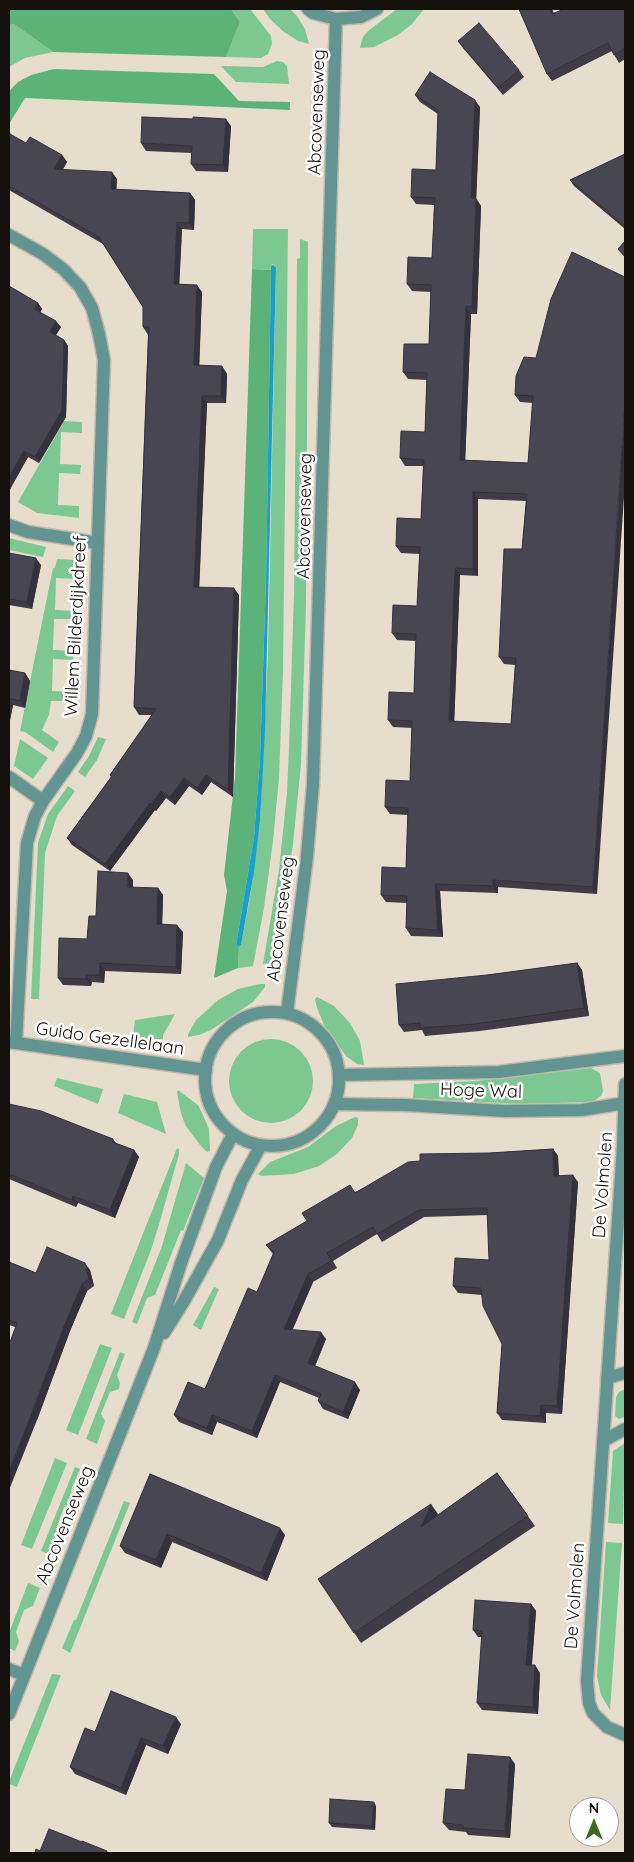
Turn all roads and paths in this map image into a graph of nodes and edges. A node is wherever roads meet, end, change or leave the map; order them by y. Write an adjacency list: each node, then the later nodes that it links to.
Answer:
1 (308, 9): 3 (street)
2 (377, 9): 3 (street)
3 (336, 19): 9 (street, Abcovenseweg)
4 (9, 235): 6 (street, Willem Bilderdijkdreef)
5 (9, 525): 6 (street)
6 (98, 543): 8 (street, Willem Bilderdijkdreef)
7 (9, 777): 8 (street)
8 (43, 801): 10 (street, Willem Bilderdijkdreef)
9 (287, 1013): 12 (street); 13 (street)
10 (13, 1043): 12 (street, Guido Gezellelaan)
11 (625, 1056): 13 (street, Hoge Wal)
12 (206, 1070): 17 (street)
13 (339, 1075): 16 (street)
14 (625, 1084): 15 (street, De Volmolen)
15 (625, 1103): 16 (street, Hoge Wal); 21 (street, De Volmolen)
16 (334, 1104): 18 (street)
17 (233, 1134): 18 (street); 19 (street, Abcovenseweg)
18 (260, 1147): 19 (street, Abcovenseweg)
19 (154, 1348): 25 (street, Abcovenseweg)
20 (625, 1373): 21 (street)
21 (607, 1378): 23 (street, De Volmolen)
22 (625, 1429): 23 (street)
23 (603, 1442): 27 (street, De Volmolen)
24 (9, 1669): 25 (street)
25 (24, 1675): 26 (street, Abcovenseweg)
26 (9, 1714)
27 (625, 1735)

